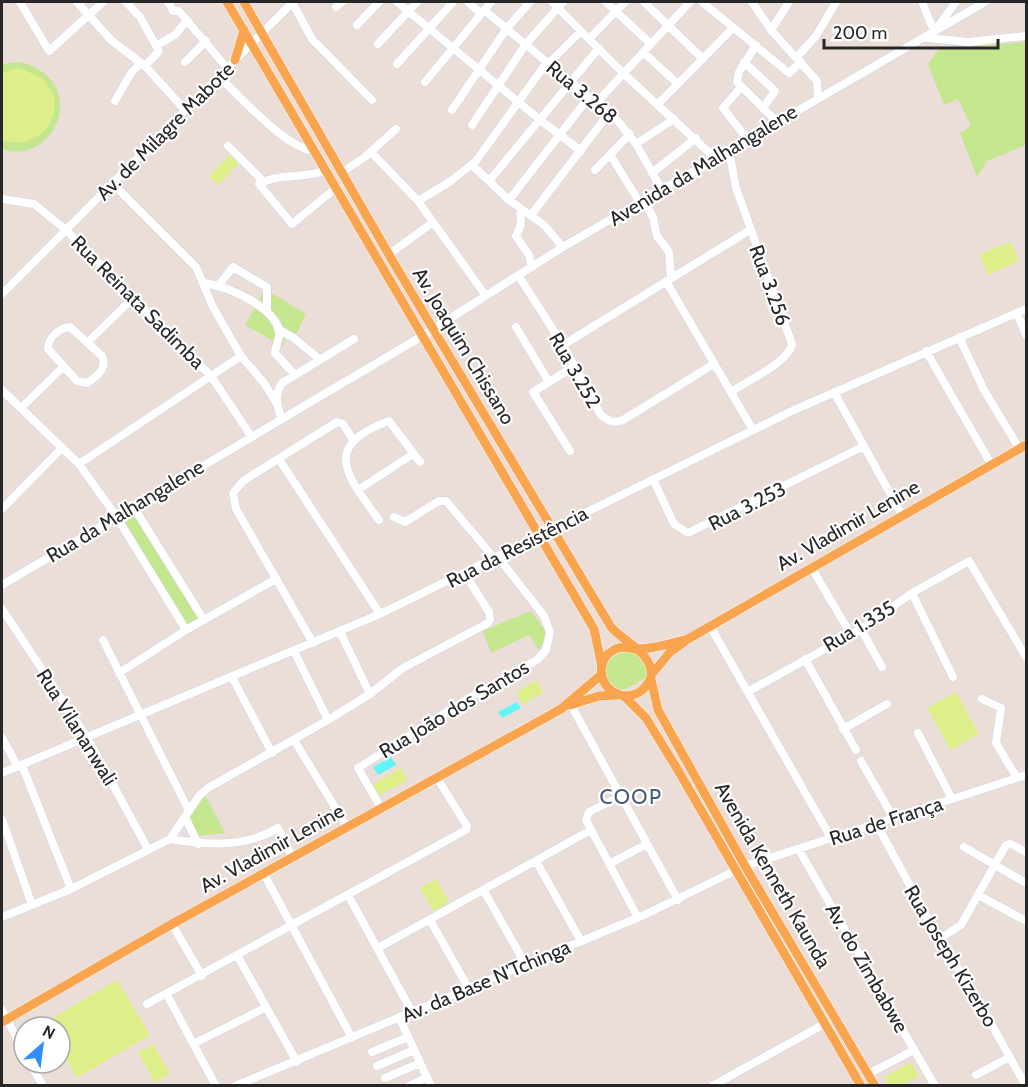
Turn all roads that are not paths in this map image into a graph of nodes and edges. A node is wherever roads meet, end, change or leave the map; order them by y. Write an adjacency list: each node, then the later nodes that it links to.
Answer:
1 (21, 2): 31 (street)
2 (76, 2): 31 (street)
3 (103, 2): 31 (street)
4 (126, 2): 52 (street)
5 (168, 2): 32 (street)
6 (227, 2): 38 (main road, Av. Joaquim Chissano)
7 (244, 2): 41 (main road)
8 (292, 2): 41 (street, Av. de Milagre Mabote); 75 (street)
9 (379, 2): 33 (street)
10 (398, 2): 28 (street)
11 (417, 2): 28 (street)
12 (453, 2): 35 (street)
13 (468, 2): 30 (street, Rua 3.268)
14 (490, 2): 30 (street)
15 (530, 2): 36 (street)
16 (606, 2): 29 (street)
17 (625, 2): 29 (street)
18 (644, 2): 34 (street)
19 (690, 2): 34 (street)
20 (702, 2): 37 (street)
21 (752, 2): 40 (street)
22 (789, 2): 40 (street)
23 (922, 2): 42 (street)
24 (956, 2): 42 (street)
25 (985, 2): 42 (street, Avenida da Malhangalene)
26 (558, 3): 39 (street); 49 (street)
27 (832, 3): 57 (street)
28 (408, 11): 35 (street); 48 (street)
29 (615, 11): 44 (street); 50 (street)
30 (482, 12): 36 (street, Rua 3.268); 53 (street)
31 (89, 15): 63 (street)
32 (187, 21): 46 (street); 52 (street)
33 (357, 25)
34 (668, 25): 50 (street); 56 (street)
35 (430, 28): 53 (street); 62 (street)
36 (507, 28): 49 (street, Rua 3.268); 65 (street)
37 (733, 28): 51 (street); 56 (street)
38 (244, 30): 47 (main road, Av. Joaquim Chissano); 58 (main road)
39 (581, 30): 44 (street); 61 (street)
40 (771, 30): 57 (street)
41 (262, 31): 47 (street, Av. de Milagre Mabote); 104 (main road, Av. Joaquim Chissano)
42 (934, 32): 45 (street, Avenida da Malhangalene)
43 (1026, 36): 45 (street)
44 (590, 38): 54 (street)
45 (925, 38): 74 (street, Avenida da Malhangalene)
46 (206, 41): 59 (street); 64 (street)
47 (251, 42): 58 (street, Av. de Milagre Mabote); 95 (main road, Av. Joaquim Chissano)
48 (378, 44)
49 (526, 44): 61 (street, Rua 3.268); 71 (street)
50 (651, 44): 55 (street)
51 (756, 45): 57 (street); 60 (street)
52 (156, 46): 63 (street)
53 (453, 48): 65 (street); 69 (street)
54 (599, 48): 66 (street); 68 (street)
55 (643, 52): 66 (street); 70 (street)
56 (703, 59): 70 (street)
57 (799, 59): 74 (street)
58 (235, 60): 64 (street, Av. de Milagre Mabote)
59 (185, 62)
60 (744, 62): 72 (street); 80 (street)
61 (548, 63): 68 (street, Rua 3.268); 77 (street)
62 (397, 64)
63 (143, 65): 76 (street); 82 (street)
64 (227, 68): 67 (street, Av. de Milagre Mabote)
65 (480, 69): 71 (street); 81 (street)
66 (623, 73): 78 (street); 79 (street)
67 (219, 77): 82 (street, Av. de Milagre Mabote); 95 (street)
68 (570, 81): 73 (street, Rua 3.268); 85 (street)
69 (425, 82)
70 (678, 84): 79 (street)
71 (499, 85): 77 (street); 87 (street)
72 (741, 88): 80 (street); 92 (street)
73 (589, 97): 78 (street, Rua 3.268); 90 (street)
74 (818, 97): 86 (street, Avenida da Malhangalene)
75 (372, 100)
76 (115, 101)
77 (518, 102): 85 (street); 101 (street)
78 (597, 102): 83 (street, Rua 3.268)
79 (658, 104): 84 (street)
80 (763, 108): 86 (street)
81 (452, 110)
82 (186, 111): 108 (street, Av. de Milagre Mabote)
83 (609, 113): 89 (street, Rua 3.268); 96 (street)
84 (674, 118): 91 (street); 93 (street)
85 (539, 119): 90 (street); 106 (street)
86 (777, 121): 92 (street, Avenida da Malhangalene)
87 (472, 125)
88 (396, 129): 98 (street)
89 (630, 134): 93 (street, Rua 3.268); 99 (street)
90 (560, 136): 96 (street); 112 (street)
91 (696, 138): 100 (street); 105 (street)
92 (748, 140): 97 (street, Avenida da Malhangalene)
93 (636, 144): 105 (street, Rua 3.268)
94 (228, 146): 107 (street)
95 (316, 151): 102 (main road, Av. Joaquim Chissano)
96 (581, 151): 116 (street)
97 (729, 151): 100 (street, Avenida da Malhangalene); 119 (street, Rua 3.256)
98 (371, 152): 104 (street); 113 (street)
99 (611, 156): 103 (street); 114 (street)
100 (715, 158): 110 (street, Avenida da Malhangalene)
101 (472, 165): 106 (street); 113 (street)
102 (327, 170): 107 (street); 109 (main road, Av. Joaquim Chissano)
103 (595, 170)
104 (341, 173): 121 (main road, Av. Joaquim Chissano)
105 (652, 173): 110 (street, Rua 3.268)
106 (489, 181): 112 (street)
107 (264, 182): 109 (street)
108 (113, 184): 118 (street, Av. de Milagre Mabote); 125 (street)
109 (337, 187): 136 (main road, Av. Joaquim Chissano)
110 (662, 190): 114 (street, Avenida da Malhangalene)
111 (2, 199): 118 (street, Rua Reinata Sadimba)
112 (509, 200): 115 (street)
113 (418, 201): 117 (street)
114 (642, 202): 120 (street, Avenida da Malhangalene); 124 (street)
115 (520, 208): 116 (street); 122 (street)
116 (531, 215): 120 (street)
117 (432, 223): 121 (street); 128 (street)
118 (66, 230): 127 (street, Av. de Milagre Mabote); 129 (street, Rua Reinata Sadimba)
119 (750, 230): 124 (street); 152 (street, Rua 3.256)
120 (563, 247): 122 (street, Avenida da Malhangalene)
121 (388, 255): 135 (main road, Av. Joaquim Chissano)
122 (532, 267): 123 (street, Avenida da Malhangalene)
123 (518, 275): 128 (street, Avenida da Malhangalene); 141 (street, Rua 3.252)
124 (669, 280): 141 (street); 145 (street)
125 (205, 283): 126 (street); 143 (street)
126 (218, 285): 131 (street); 131 (street)
127 (2, 294)
128 (486, 296): 135 (street, Avenida da Malhangalene)
129 (133, 298): 140 (street); 149 (street, Rua Reinata Sadimba)
130 (1026, 309): 132 (street, Rua da Resistência)
131 (267, 312): 134 (street)
132 (1017, 313): 137 (street); 138 (street, Rua da Resistência)
133 (516, 327): 150 (street)
134 (279, 329): 144 (street); 148 (street)
135 (433, 329): 136 (street, Avenida da Malhangalene); 178 (main road, Av. Joaquim Chissano)
136 (424, 335): 156 (street, Rua da Malhangalene); 179 (main road, Av. Joaquim Chissano)
137 (1026, 335)
138 (959, 337): 142 (street, Rua da Resistência); 160 (street)
139 (354, 339): 144 (street)
140 (88, 342): 146 (street); 146 (street)
141 (562, 345): 147 (street, Rua 3.252)
142 (926, 351): 153 (street, Rua da Resistência); 169 (street)
143 (241, 356): 149 (street); 154 (street)
144 (319, 359): 148 (street)
145 (714, 364): 147 (street, Rua 3.252); 152 (street)
146 (63, 367): 155 (street)
147 (573, 367): 150 (street)
148 (294, 374): 154 (street)
149 (211, 376): 158 (street, Rua Reinata Sadimba); 168 (street)
150 (549, 382): 164 (street)
151 (2, 390): 155 (street)
152 (732, 391): 157 (street)
153 (834, 392): 157 (street, Rua da Resistência); 162 (street)
154 (277, 404): 156 (street)
155 (21, 408): 163 (street)
156 (282, 417): 158 (street, Rua da Malhangalene)
157 (753, 430): 170 (street, Rua da Resistência)
158 (249, 437): 172 (street, Rua da Malhangalene)
159 (354, 441): 165 (street); 166 (street); 171 (street)
160 (1016, 443)
161 (1026, 445): 169 (main road, Av. Vladimir Lenine)
162 (864, 446): 170 (street, Rua 3.253); 174 (street)
163 (62, 448): 168 (street); 173 (street)
164 (570, 451)
165 (412, 454): 167 (street); 171 (street)
166 (279, 459): 183 (street); 187 (street)
167 (420, 462)
168 (79, 464): 175 (street)
169 (991, 464): 174 (main road, Av. Vladimir Lenine)
170 (653, 479): 178 (street, Rua da Resistência)
171 (358, 490): 177 (street)
172 (133, 506): 175 (street, Rua da Malhangalene); 188 (street)
173 (2, 509)
174 (902, 515): 181 (main road, Av. Vladimir Lenine)
175 (116, 516): 184 (street, Rua da Malhangalene); 191 (street)
176 (394, 517): 180 (street, Rua João dos Santos)
177 (379, 520)
178 (552, 530): 179 (street, Rua da Resistência); 197 (main road, Av. Joaquim Chissano)
179 (540, 535): 180 (street, Rua da Resistência); 202 (main road, Av. Joaquim Chissano)
180 (496, 558): 182 (street, Rua da Resistência); 230 (street, Rua João dos Santos)
181 (811, 567): 189 (main road, Av. Vladimir Lenine); 193 (street)
182 (465, 574): 187 (street, Rua da Resistência); 208 (street)
183 (276, 579): 188 (street); 196 (street)
184 (2, 585)
185 (912, 593): 190 (street, Rua 1.335); 199 (street, Rua 1.335); 206 (street)
186 (2, 609): 218 (street, Rua Vilananwali)
187 (380, 614): 192 (street, Rua da Resistência)
188 (204, 620): 191 (street)
189 (706, 628): 194 (main road, Av. Vladimir Lenine); 207 (street)
190 (861, 629): 193 (street, Rua 1.335); 201 (street)
191 (186, 630): 203 (street)
192 (340, 632): 196 (street, Rua da Resistência); 208 (street)
193 (850, 633): 200 (street, Rua 1.335)
194 (688, 639): 197 (main road, Av. Vladimir Lenine); 204 (main road, Av. Vladimir Lenine)
195 (103, 640): 203 (street)
196 (313, 643): 198 (street, Rua da Resistência)
197 (638, 649): 202 (main road); 204 (main road)
198 (294, 651): 205 (street, Rua da Resistência); 214 (street)
199 (1026, 657)
200 (805, 659): 207 (street, Rua 1.335); 215 (street)
201 (882, 667)
202 (602, 670): 209 (main road); 212 (main road, Av. Vladimir Lenine)
203 (119, 673): 213 (street)
204 (651, 676): 209 (main road); 250 (main road, Avenida Kenneth Kaunda)
205 (232, 677): 213 (street, Rua da Resistência); 221 (street)
206 (953, 677)
207 (749, 691): 238 (street)
208 (370, 694): 214 (street)
209 (621, 696): 212 (main road, Av. Vladimir Lenine); 251 (main road, Avenida Kenneth Kaunda)
210 (982, 699): 227 (street)
211 (887, 704): 215 (street)
212 (567, 705): 226 (main road, Av. Vladimir Lenine); 228 (street)
213 (141, 716): 218 (street, Rua da Resistência); 231 (street)
214 (328, 720): 219 (street)
215 (843, 729): 220 (street)
216 (918, 734): 229 (street)
217 (2, 738): 223 (street)
218 (88, 739): 223 (street, Rua da Resistência); 243 (street, Rua Vilananwali)
219 (294, 740): 221 (street); 236 (street)
220 (856, 750)
221 (272, 753): 231 (street)
222 (861, 761): 234 (street)
223 (20, 766): 224 (street, Rua da Resistência); 254 (street)
224 (2, 773)
225 (1026, 775): 227 (street, Rua de França)
226 (437, 778): 230 (main road, Av. Vladimir Lenine); 256 (street)
227 (1017, 778): 229 (street, Rua de França)
228 (621, 795): 237 (street); 241 (street)
229 (952, 799): 234 (street, Rua de França)
230 (381, 808): 236 (main road, Av. Vladimir Lenine)
231 (189, 811): 233 (street)
232 (2, 819): 259 (street)
233 (186, 819): 239 (street); 240 (street)
234 (894, 819): 235 (street, Rua de França)
235 (877, 825): 238 (street, Rua de França); 266 (street, Rua Joseph Kizerbo)
236 (347, 827): 246 (main road, Av. Vladimir Lenine)
237 (591, 830): 247 (street); 248 (street)
238 (831, 838): 244 (street, Rua de França)
239 (170, 839): 240 (street); 243 (street)
240 (198, 844): 246 (street)
241 (647, 844): 248 (street); 258 (street)
242 (964, 847): 249 (street)
243 (148, 849): 254 (street)
244 (799, 850): 250 (street, Rua de França); 286 (street, Av. do Zimbabwe)
245 (1026, 852): 249 (street)
246 (293, 858): 252 (main road, Av. Vladimir Lenine)
247 (536, 861): 255 (street); 267 (street)
248 (609, 864): 261 (street)
249 (994, 865): 253 (street); 257 (street)
250 (745, 866): 251 (street, Rua de França); 292 (main road, Avenida Kenneth Kaunda)
251 (736, 872): 258 (street, Av. da Base N'Tchinga); 280 (main road, Avenida Kenneth Kaunda)
252 (264, 874): 264 (main road, Av. Vladimir Lenine); 265 (street)
253 (1026, 883)
254 (71, 889): 259 (street)
255 (483, 891): 262 (street); 270 (street)
256 (348, 895): 265 (street); 268 (street)
257 (978, 895): 263 (street); 266 (street)
258 (678, 900): 261 (street, Av. da Base N'Tchinga)
259 (33, 905): 260 (street)
260 (2, 917)
261 (638, 918): 267 (street, Av. da Base N'Tchinga)
262 (430, 920): 268 (street); 272 (street)
263 (1026, 921)
264 (172, 924): 271 (street); 279 (main road, Av. Vladimir Lenine)
265 (293, 926): 269 (street); 283 (street)
266 (939, 939): 288 (street, Rua Joseph Kizerbo)
267 (581, 941): 270 (street, Av. da Base N'Tchinga)
268 (378, 948): 277 (street)
269 (238, 957): 271 (street); 275 (street)
270 (526, 965): 272 (street, Av. da Base N'Tchinga)
271 (202, 976): 273 (street)
272 (469, 989): 277 (street, Av. da Base N'Tchinga)
273 (167, 995): 274 (street); 284 (street)
274 (147, 1004)
275 (266, 1008): 284 (street); 289 (street)
276 (2, 1010): 279 (street)
277 (412, 1012): 278 (street, Av. da Base N'Tchinga)
278 (399, 1017): 282 (street); 283 (street, Av. da Base N'Tchinga)
279 (3, 1021): 281 (street)
280 (826, 1023): 300 (street); 301 (main road, Avenida Kenneth Kaunda)
281 (12, 1034)
282 (408, 1037): 285 (street); 287 (street)
283 (352, 1038): 289 (street, Av. da Base N'Tchinga)
284 (195, 1043): 296 (street)
285 (414, 1050): 290 (street); 291 (street)
286 (914, 1050): 292 (street); 303 (street, Av. do Zimbabwe)
287 (372, 1052)
288 (1010, 1057): 293 (street); 304 (street, Rua Joseph Kizerbo)
289 (297, 1062): 297 (street, Av. da Base N'Tchinga)
290 (420, 1064): 294 (street); 295 (street)
291 (377, 1066)
292 (868, 1074): 302 (main road, Avenida Kenneth Kaunda)
293 (976, 1075)
294 (427, 1077): 298 (street); 299 (street)
295 (384, 1078)
296 (216, 1086)
297 (235, 1086)
298 (409, 1086)
299 (431, 1086)
300 (712, 1086)
301 (861, 1086)
302 (874, 1086)
303 (935, 1086)
304 (1026, 1086)

